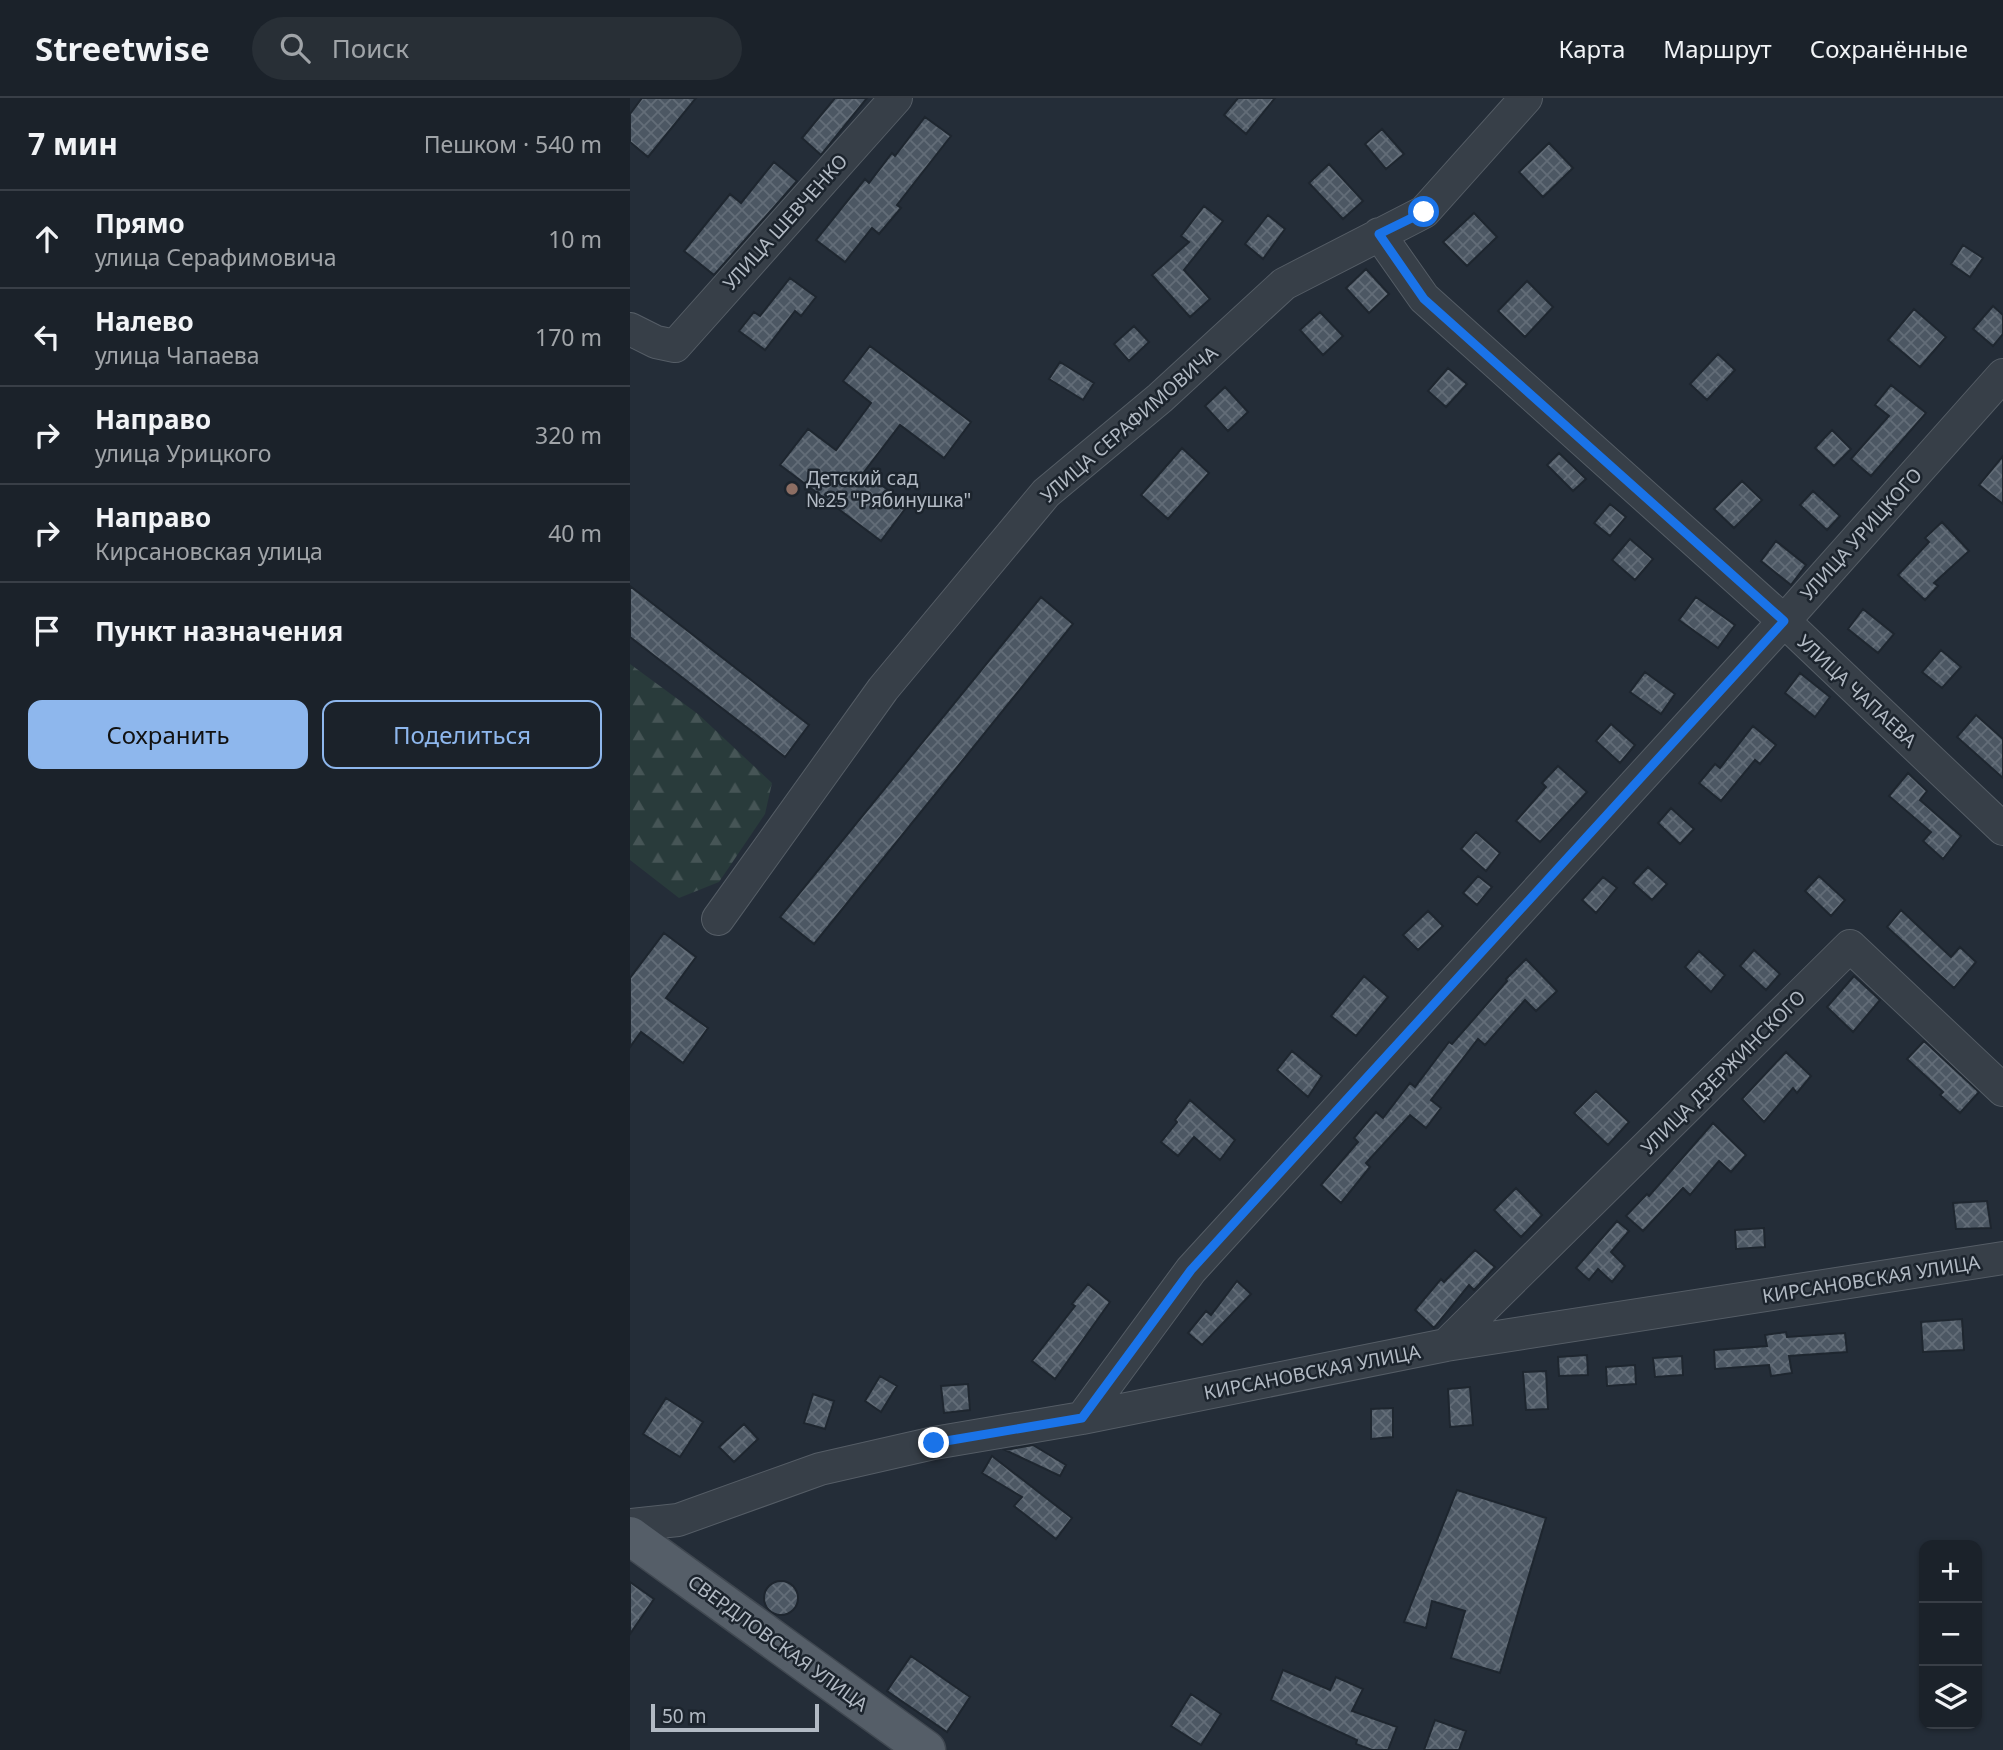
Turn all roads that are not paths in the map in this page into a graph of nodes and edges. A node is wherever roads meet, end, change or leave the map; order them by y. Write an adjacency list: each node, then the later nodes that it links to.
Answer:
1 (896, 98): 4 (street, УЛИЦА ШЕВЧЕНКО)
2 (1526, 98): 3 (street, УЛИЦА СЕРАФИМОВИЧА)
3 (1379, 234): 6 (street, УЛИЦА ЧАПАЕВА); 8 (street, УЛИЦА СЕРАФИМОВИЧА)
4 (630, 329)
5 (2003, 375): 6 (street, УЛИЦА УРИЦКОГО)
6 (1784, 621): 7 (street, УЛИЦА ЧАПАЕВА); 12 (street, УЛИЦА УРИЦКОГО)
7 (2003, 829)
8 (718, 919)
9 (2003, 1090): 11 (street, УЛИЦА ДЗЕРЖИНСКОГО)
10 (2003, 1258): 11 (street, КИРСАНОВСКАЯ УЛИЦА)
11 (1446, 1345): 12 (street, КИРСАНОВСКАЯ УЛИЦА)
12 (1082, 1418): 13 (street, КИРСАНОВСКАЯ УЛИЦА)
13 (630, 1525)
14 (630, 1536): 15 (main road, СВЕРДЛОВСКАЯ УЛИЦА)
15 (926, 1750)

